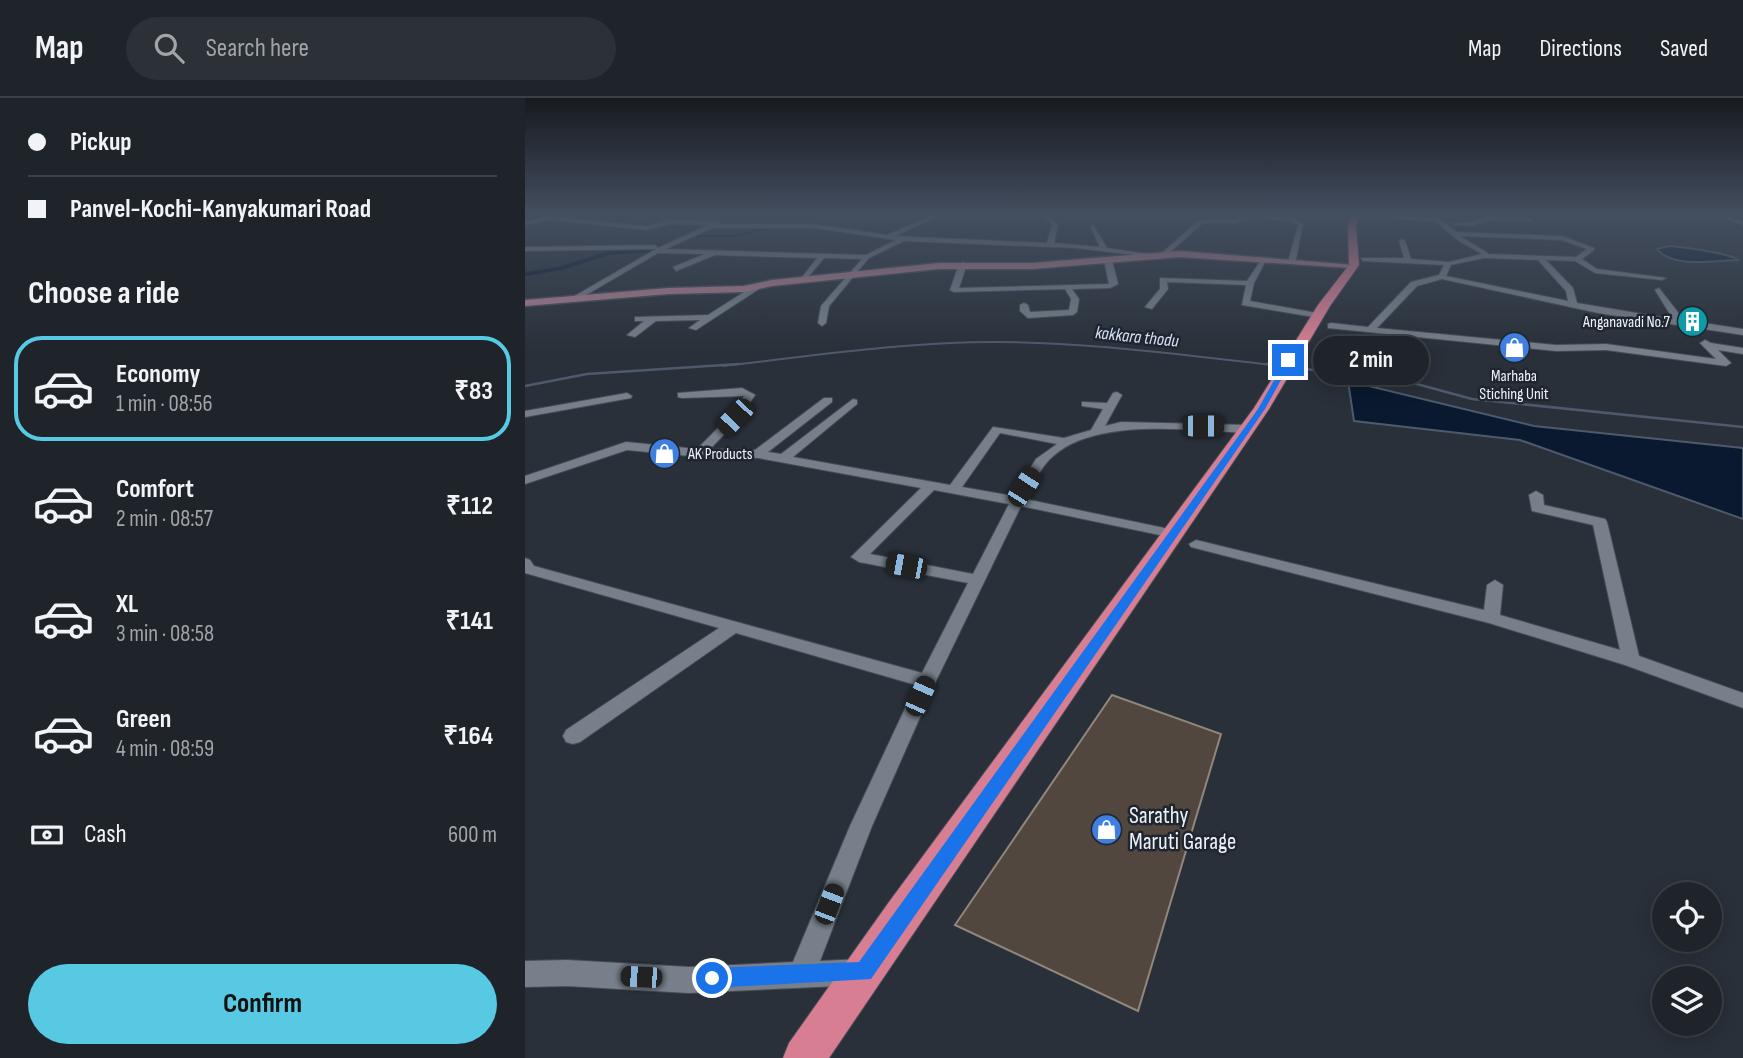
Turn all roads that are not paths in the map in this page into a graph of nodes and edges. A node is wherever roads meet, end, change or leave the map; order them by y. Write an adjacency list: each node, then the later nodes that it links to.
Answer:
1 (641, 260): 31 (street)
2 (698, 260): 21 (street)
3 (760, 260): 17 (street)
4 (820, 260): 25 (street)
5 (865, 260): 22 (street)
6 (1108, 260): 14 (main road); 18 (main road); 28 (street)
7 (1155, 260): 14 (street)
8 (1354, 260): 20 (highway)
9 (1399, 260): 10 (street)
10 (1408, 260): 19 (street)
11 (1467, 260): 19 (street)
12 (1542, 260): 33 (street)
13 (1578, 260): 24 (street)
14 (1161, 261): 15 (main road); 26 (street)
15 (1261, 262): 16 (main road); 27 (street)
16 (1292, 262): 20 (main road)
17 (754, 263)
18 (963, 264): 22 (main road); 28 (street)
19 (1448, 264): 23 (street)
20 (1352, 265): 36 (highway)
21 (675, 269)
22 (851, 276): 25 (main road); 40 (street)
23 (1442, 277): 33 (street); 44 (street)
24 (1662, 278)
25 (804, 280): 29 (main road)
26 (1163, 280): 27 (street); 35 (street)
27 (1250, 283): 36 (street)
28 (1067, 286): 34 (street)
29 (758, 287): 31 (main road); 37 (street)
30 (1659, 290): 41 (street)
31 (574, 300): 32 (main road)
32 (525, 303)
33 (1573, 304): 41 (street)
34 (1024, 305)
35 (1149, 307)
36 (1317, 316): 57 (highway)
37 (707, 317): 38 (street); 43 (street)
38 (653, 318): 39 (street); 46 (street)
39 (638, 319)
40 (822, 323)
41 (1682, 324): 45 (street); 47 (street)
42 (1331, 326): 44 (street)
43 (693, 328)
44 (1370, 330): 47 (street)
45 (1743, 332)
46 (632, 335)
47 (1705, 343): 48 (street)
48 (1743, 351)
49 (683, 395): 60 (street)
50 (1117, 395): 55 (street)
51 (627, 396): 56 (street)
52 (828, 400): 61 (street)
53 (853, 402): 62 (street)
54 (1086, 404): 55 (street)
55 (1110, 407): 58 (street)
56 (525, 414)
57 (1248, 429): 58 (street); 68 (highway)
58 (1096, 431): 59 (street)
59 (1065, 442): 65 (street); 67 (street)
60 (700, 453): 61 (street); 63 (street)
61 (758, 454): 62 (street)
62 (784, 458): 64 (street)
63 (525, 480)
64 (931, 485): 65 (street); 70 (street)
65 (954, 489): 67 (street)
66 (1536, 495): 74 (street)
67 (1017, 501): 68 (street); 70 (street)
68 (1185, 539): 72 (street); 79 (highway)
69 (526, 567): 73 (street)
70 (977, 580): 75 (street)
71 (1495, 585): 72 (street)
72 (1490, 618): 74 (street)
73 (733, 627): 75 (street); 77 (street)
74 (1631, 660): 76 (street)
75 (927, 681): 78 (street)
76 (1743, 701)
77 (573, 736)
78 (802, 972): 79 (street); 80 (street)
79 (864, 972): 81 (highway)
80 (525, 974)
81 (804, 1058)

